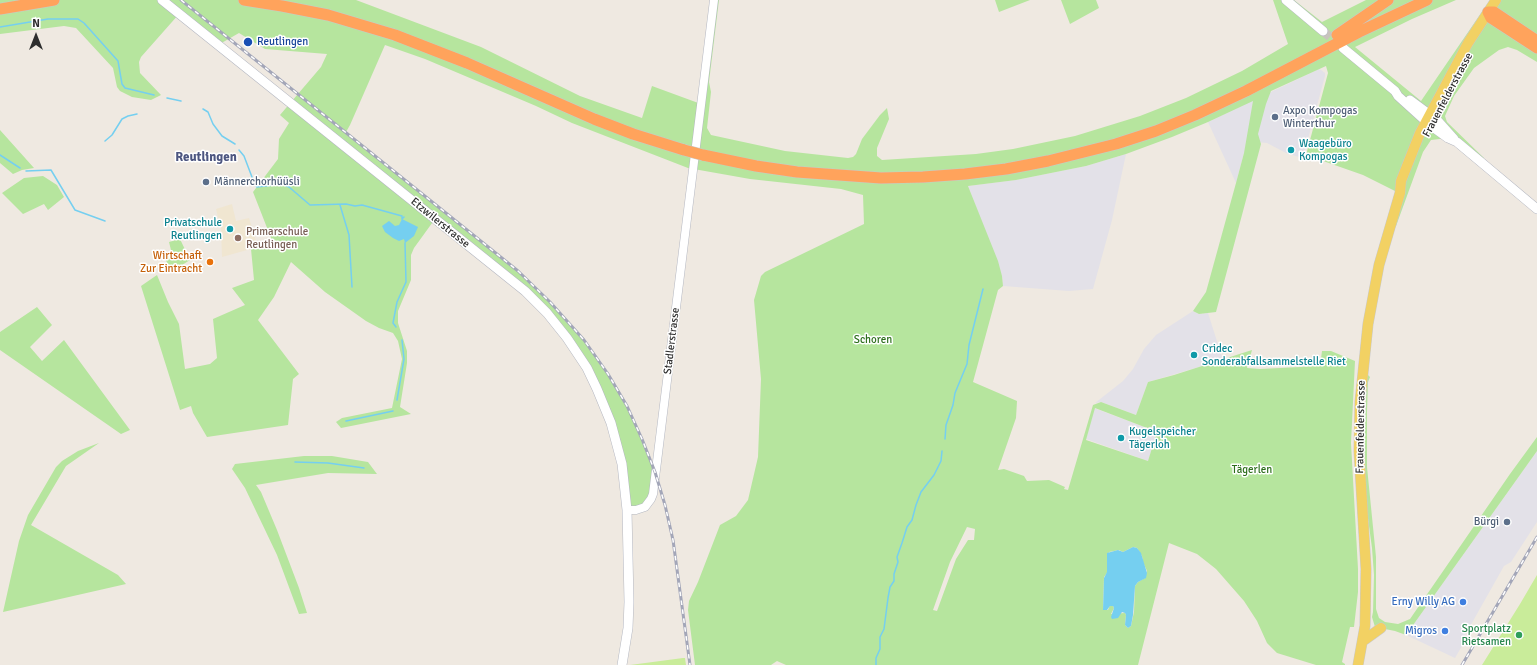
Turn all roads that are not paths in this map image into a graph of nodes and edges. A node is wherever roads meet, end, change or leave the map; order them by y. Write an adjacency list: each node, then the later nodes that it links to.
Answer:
1 (5, 0): 12 (highway)
2 (54, 0): 14 (highway)
3 (244, 0): 22 (highway)
4 (291, 0): 22 (highway)
5 (714, 0): 25 (street, Stadlerstrasse)
6 (1286, 0): 16 (main road)
7 (1388, 0): 17 (highway)
8 (1409, 0): 17 (highway)
9 (1427, 0): 23 (highway)
10 (1496, 0): 15 (main road, Frauenfelderstrasse)
11 (1503, 0): 15 (main road, Frauenfelderstrasse)
12 (0, 1)
13 (166, 3): 25 (main road, Etzwilerstrasse)
14 (0, 8)
15 (1491, 14): 18 (highway); 20 (highway); 21 (main road, Frauenfelderstrasse)
16 (1323, 31)
17 (1337, 35): 23 (highway)
18 (1537, 41)
19 (1344, 48): 21 (main road)
20 (1537, 48)
21 (1430, 120): 24 (main road); 27 (main road, Frauenfelderstrasse)
22 (686, 146): 23 (highway)
23 (703, 151)
24 (1537, 209)
25 (627, 510): 28 (main road)
26 (1381, 628): 27 (main road)
27 (1363, 641): 29 (main road, Frauenfelderstrasse)
28 (622, 665)
29 (1358, 665)

